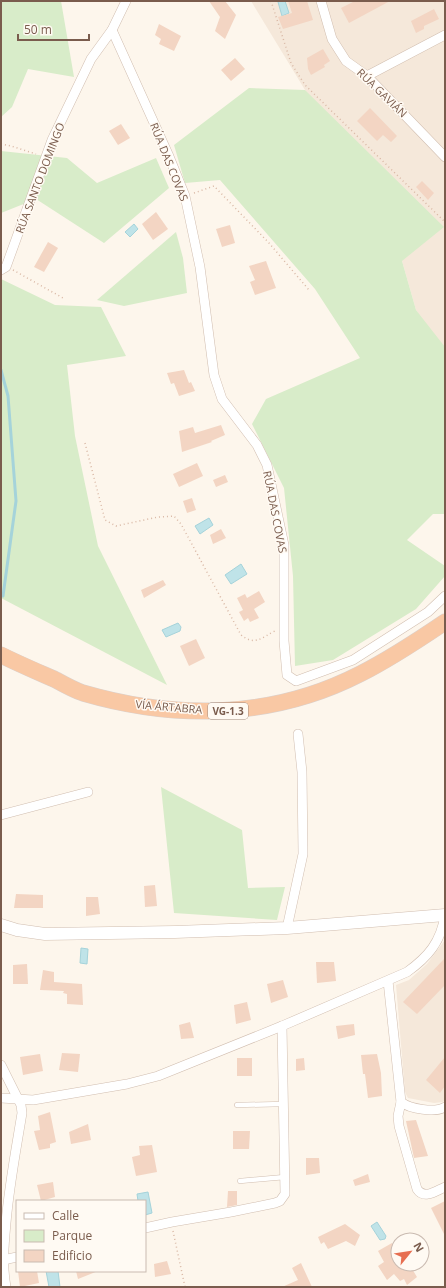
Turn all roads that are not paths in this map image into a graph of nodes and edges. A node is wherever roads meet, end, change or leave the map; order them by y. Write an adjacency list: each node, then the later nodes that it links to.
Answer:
1 (126, 1): 3 (street, RÚA SANTO DOMINGO)
2 (321, 1): 5 (street, RÚA GAVIÁN)
3 (112, 30): 9 (street, RÚA SANTO DOMINGO); 10 (street, RÚA DAS COVAS)
4 (445, 35): 5 (street)
5 (367, 76): 7 (street, RÚA GAVIÁN)
6 (445, 144): 7 (street)
7 (436, 148): 8 (street, RÚA GAVIÁN)
8 (445, 157)
9 (4, 268)
10 (445, 596)
11 (445, 622): 12 (highway, VÍA ÁRTABRA / VG-1.3)
12 (1, 655)
13 (298, 734): 18 (street)
14 (88, 792): 15 (street)
15 (1, 815)
16 (445, 915): 18 (street); 19 (street)
17 (1, 925): 18 (street)
18 (287, 928)
19 (388, 981): 20 (street); 24 (street)
20 (282, 1026): 23 (street); 25 (street)
21 (1, 1065): 23 (street)
22 (1, 1098): 23 (street)
23 (19, 1100): 33 (street)
24 (401, 1102): 27 (street); 30 (street)
25 (283, 1104): 26 (lane); 28 (street)
26 (237, 1105)
27 (445, 1107)
28 (285, 1178): 29 (lane); 31 (street)
29 (240, 1181)
30 (445, 1187)
31 (146, 1228)
32 (16, 1257): 33 (street)
33 (3, 1260): 34 (street)
34 (6, 1287)

